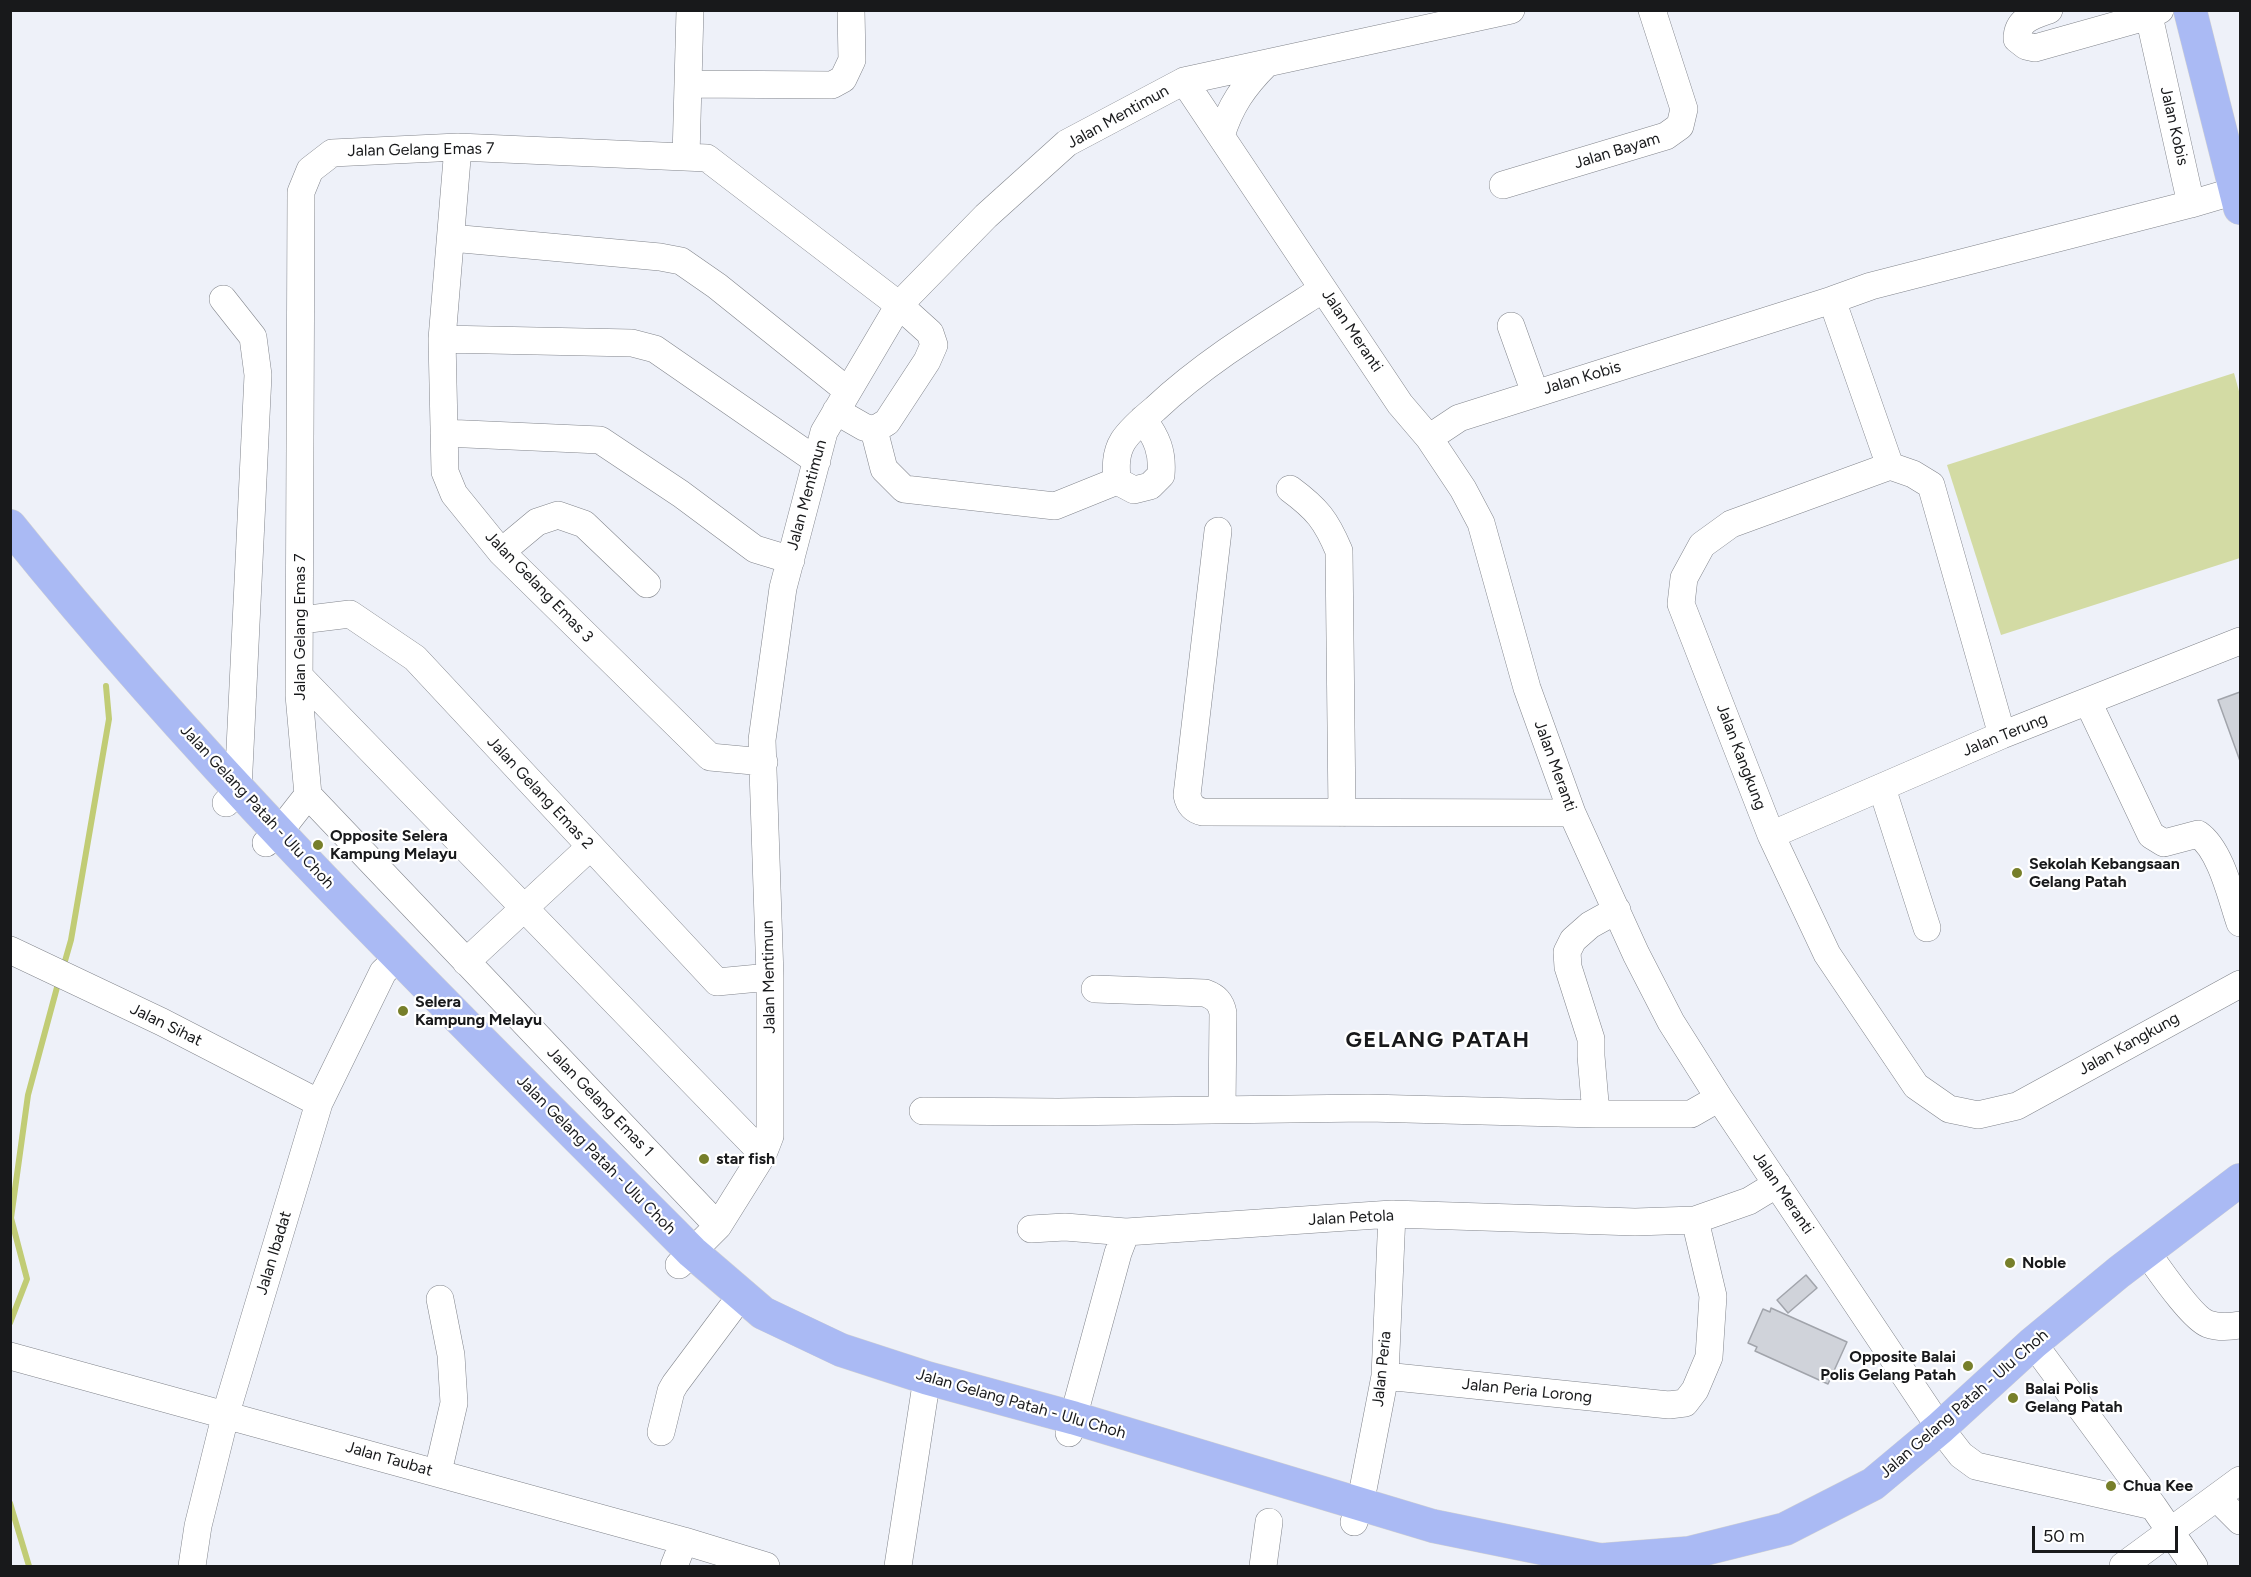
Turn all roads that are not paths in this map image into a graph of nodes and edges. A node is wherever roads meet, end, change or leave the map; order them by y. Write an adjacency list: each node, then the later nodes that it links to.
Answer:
1 (690, 10): 10 (street)
2 (850, 10): 10 (street)
3 (1511, 10): 8 (street, Jalan Mentimun)
4 (1652, 10): 14 (street, Jalan Bayam)
5 (2049, 10): 7 (street)
6 (2190, 10): 15 (main road)
7 (2152, 12): 16 (street, Jalan Kobis)
8 (1266, 64): 9 (street, Jalan Mentimun); 11 (street)
9 (1184, 81): 11 (street, Jalan Meranti); 21 (street, Jalan Mentimun)
10 (688, 84): 13 (street)
11 (1221, 136): 18 (street, Jalan Meranti)
12 (458, 147): 13 (street, Jalan Gelang Emas 7); 17 (street, Jalan Gelang Emas 3); 40 (street, Jalan Gelang Emas 7)
13 (686, 156): 21 (street, Jalan Gelang Emas 7)
14 (1503, 185)
15 (2238, 200): 16 (street)
16 (2192, 204): 20 (street, Jalan Kobis)
17 (451, 238): 23 (street, Jalan Gelang Emas 3); 25 (street)
18 (1323, 289): 26 (street); 29 (street, Jalan Meranti)
19 (223, 299): 48 (street)
20 (1832, 300): 24 (street, Jalan Kobis); 31 (street)
21 (899, 305): 25 (street, Jalan Mentimun); 27 (street, Jalan Gelang Emas 7)
22 (1511, 326): 24 (street)
23 (442, 339): 28 (street, Jalan Gelang Emas 3); 30 (street)
24 (1535, 393): 29 (street, Jalan Kobis)
25 (842, 401): 27 (street); 30 (street, Jalan Mentimun)
26 (1143, 419): 32 (street); 32 (street)
27 (874, 430): 32 (street)
28 (444, 433): 36 (street, Jalan Gelang Emas 3); 37 (street)
29 (1429, 438): 50 (street, Jalan Meranti)
30 (816, 460): 37 (street, Jalan Mentimun)
31 (1890, 466): 44 (street); 51 (street, Jalan Kangkung)
32 (1117, 481)
33 (1290, 489): 49 (street)
34 (10, 526): 48 (main road, Jalan Gelang Patah - Ulu Choh)
35 (1218, 531): 49 (street)
36 (501, 552): 39 (street); 45 (street, Jalan Gelang Emas 3)
37 (791, 560): 45 (street, Jalan Mentimun)
38 (10, 563): 48 (main road, Jalan Gelang Patah - Ulu Choh)
39 (647, 584)
40 (301, 620): 42 (street, Jalan Gelang Emas 7); 53 (street, Jalan Gelang Emas 2)
41 (2241, 641): 43 (street, Jalan Terung)
42 (300, 677): 47 (street, Jalan Gelang Emas 7); 54 (street)
43 (2088, 702): 44 (street, Jalan Terung); 56 (street)
44 (2002, 735): 46 (street, Jalan Terung)
45 (764, 762): 61 (street, Jalan Mentimun)
46 (1882, 788): 51 (street, Jalan Terung); 57 (street)
47 (308, 795): 52 (street); 59 (street, Jalan Gelang Emas 1)
48 (232, 797): 52 (main road, Jalan Gelang Patah - Ulu Choh)
49 (1342, 813): 50 (street)
50 (1572, 813): 55 (street, Jalan Meranti)
51 (1771, 835): 62 (street, Jalan Kangkung)
52 (273, 837): 60 (main road, Jalan Gelang Patah - Ulu Choh)
53 (590, 847): 54 (street); 61 (street, Jalan Gelang Emas 2)
54 (524, 908): 59 (street); 69 (street)
55 (1617, 910): 64 (street, Jalan Meranti); 68 (street)
56 (2241, 923)
57 (1927, 928)
58 (10, 950): 65 (street, Jalan Sihat)
59 (466, 962): 75 (street, Jalan Gelang Emas 1)
60 (392, 964): 65 (street, Jalan Ibadat); 78 (main road, Jalan Gelang Patah - Ulu Choh)
61 (770, 977): 69 (street, Jalan Mentimun)
62 (2241, 984)
63 (1095, 989): 66 (street)
64 (1719, 1098): 68 (street); 71 (street, Jalan Meranti)
65 (319, 1103): 87 (street, Jalan Ibadat)
66 (1222, 1110): 67 (street); 68 (street)
67 (923, 1111)
68 (1596, 1114)
69 (763, 1154): 75 (street, Jalan Mentimun)
70 (2241, 1180): 83 (main road, Jalan Gelang Patah - Ulu Choh)
71 (1777, 1184): 74 (street, Jalan Petola); 90 (street, Jalan Meranti)
72 (2241, 1203): 79 (main road, Jalan Gelang Patah - Ulu Choh)
73 (1392, 1214): 74 (street, Jalan Petola); 77 (street, Jalan Petola); 85 (street, Jalan Peria)
74 (1695, 1220): 85 (street, Jalan Peria Lorong)
75 (718, 1226): 78 (street, Jalan Mentimun)
76 (1031, 1228): 77 (street, Jalan Petola)
77 (1126, 1232): 88 (street)
78 (686, 1259): 81 (main road, Jalan Gelang Patah - Ulu Choh); 86 (main road, Jalan Gelang Patah - Ulu Choh)
79 (2155, 1264): 82 (street); 83 (main road, Jalan Gelang Patah - Ulu Choh)
80 (440, 1299): 91 (street)
81 (731, 1309): 86 (main road, Jalan Gelang Patah - Ulu Choh); 89 (street)
82 (2241, 1325)
83 (2036, 1349): 90 (main road, Jalan Gelang Patah - Ulu Choh); 94 (street)
84 (10, 1356): 87 (street, Jalan Taubat)
85 (1385, 1376): 95 (street, Jalan Peria)
86 (925, 1385): 88 (main road, Jalan Gelang Patah - Ulu Choh); 104 (street)
87 (226, 1413): 91 (street, Jalan Taubat); 101 (street, Jalan Ibadat)
88 (1072, 1425): 95 (main road, Jalan Gelang Patah - Ulu Choh)
89 (661, 1432)
90 (1946, 1436): 94 (street, Jalan Meranti); 100 (main road, Jalan Gelang Patah - Ulu Choh); 107 (main road, Jalan Gelang Patah - Ulu Choh)
91 (438, 1472): 99 (street, Jalan Taubat)
92 (2241, 1480): 93 (street)
93 (2217, 1498): 96 (street); 98 (street)
94 (2152, 1506): 98 (street)
95 (1357, 1514): 100 (main road, Jalan Gelang Patah - Ulu Choh); 106 (main road, Jalan Gelang Patah - Ulu Choh)
96 (2241, 1521)
97 (1269, 1522): 105 (street)
98 (2170, 1532): 108 (street); 109 (street)
99 (684, 1540): 102 (street); 103 (street, Jalan Taubat)
100 (1599, 1563)
101 (192, 1566)
102 (674, 1566)
103 (766, 1566)
104 (898, 1566)
105 (1263, 1566)
106 (1527, 1566)
107 (1709, 1566)
108 (2122, 1566)
109 (2194, 1566)

